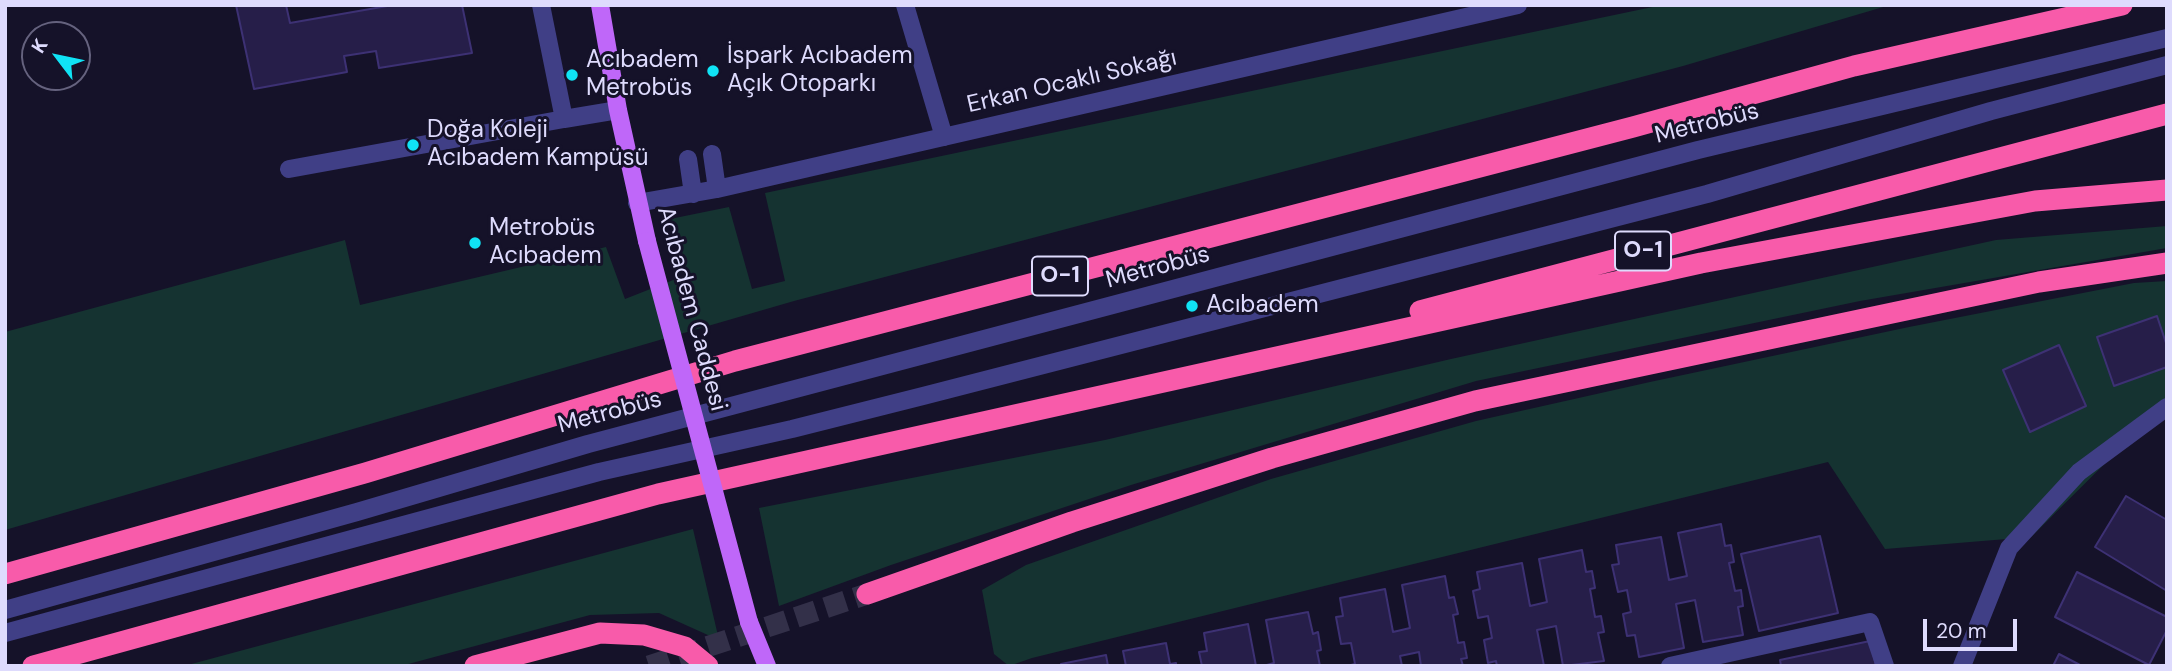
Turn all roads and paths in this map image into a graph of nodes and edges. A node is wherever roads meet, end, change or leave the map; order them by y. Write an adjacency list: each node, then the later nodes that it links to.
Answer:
1 (541, 5): 10 (street)
2 (600, 5): 8 (main road, Acıbadem Caddesi)
3 (905, 5): 11 (street)
4 (1518, 5): 11 (street, Erkan Ocaklı Sokağı)
5 (2122, 5): 22 (highway, O-1)
6 (2167, 38): 24 (street, Metrobüs)
7 (2167, 65): 26 (street)
8 (618, 110): 10 (street); 18 (main road, Acıbadem Caddesi)
9 (2167, 114): 20 (highway, O-1)
10 (564, 120): 14 (street)
11 (944, 136): 15 (street, Erkan Ocaklı Sokağı)
12 (712, 154): 15 (street)
13 (688, 159): 17 (street)
14 (289, 169)
15 (717, 189): 17 (street, Erkan Ocaklı Sokağı)
16 (2167, 190): 20 (highway)
17 (694, 194): 18 (street, Erkan Ocaklı Sokağı)
18 (637, 203): 25 (main road, Acıbadem Caddesi, bridge)
19 (2167, 262): 23 (highway)
20 (1121, 392): 27 (highway, O-1)
21 (2167, 407): 34 (street)
22 (5, 573)
23 (867, 594)
24 (5, 610)
25 (749, 622): 30 (main road, Acıbadem Caddesi); 31 (main road, Acıbadem Caddesi)
26 (5, 634)
27 (33, 666)
28 (475, 666): 29 (highway)
29 (708, 666)
30 (755, 666)
31 (767, 666)
32 (1670, 666): 33 (street)
33 (1885, 666)
34 (1962, 666)

